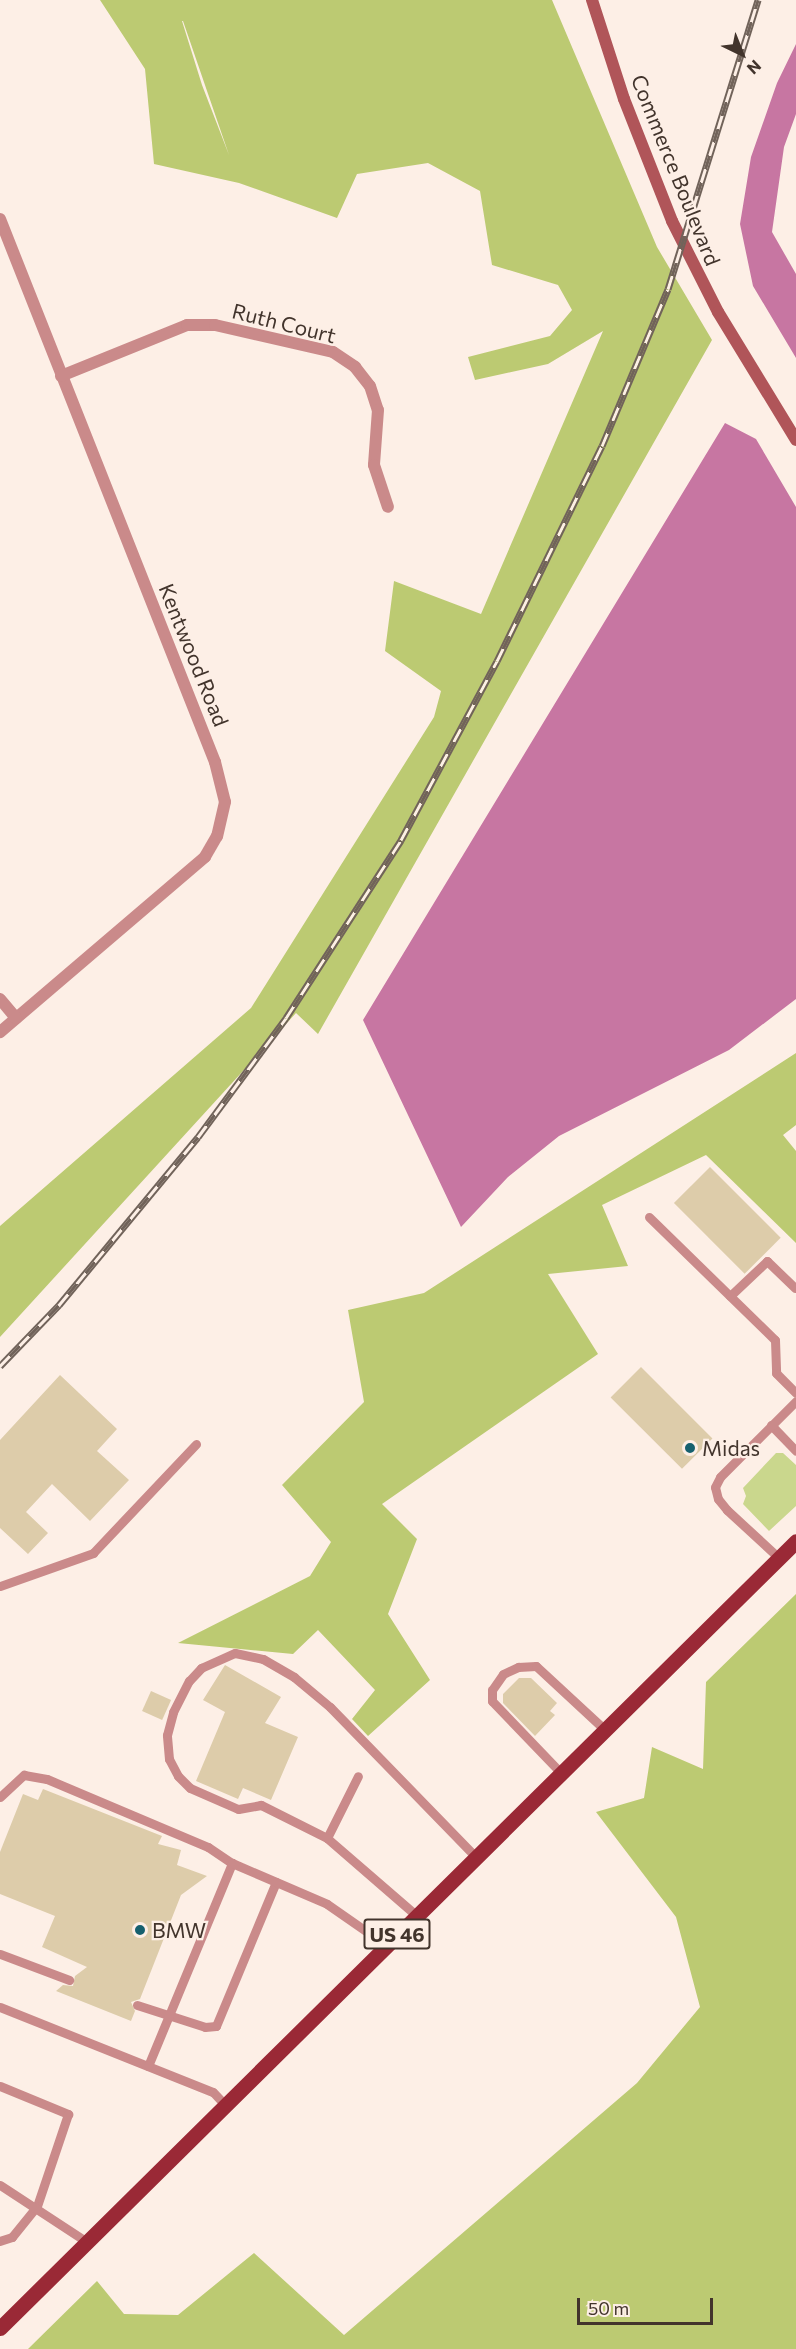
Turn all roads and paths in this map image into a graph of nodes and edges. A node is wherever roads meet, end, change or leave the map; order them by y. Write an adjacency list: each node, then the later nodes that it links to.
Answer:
1 (592, 0): 4 (main road, Commerce Boulevard)
2 (0, 219): 3 (street, Kentwood Road)
3 (61, 376): 5 (street, Ruth Court); 7 (street, Kentwood Road)
4 (796, 440)
5 (388, 507)
6 (0, 999): 7 (street)
7 (16, 1018): 8 (street, Kentwood Road)
8 (0, 1032)
9 (649, 1217): 11 (lane)
10 (795, 1288): 11 (lane)
11 (730, 1296): 12 (lane)
12 (796, 1393)
13 (796, 1401): 14 (lane)
14 (771, 1425): 16 (lane); 18 (lane)
15 (196, 1444): 19 (lane)
16 (796, 1451)
17 (796, 1541): 18 (main road, US 46)
18 (779, 1558): 20 (main road, US 46)
19 (0, 1587)
20 (605, 1730): 21 (main road, US 46); 21 (lane)
21 (562, 1774): 25 (main road, US 46)
22 (358, 1776): 24 (lane)
23 (0, 1797): 26 (lane)
24 (327, 1838): 25 (lane); 28 (lane)
25 (476, 1857): 28 (main road, US 46)
26 (232, 1863): 27 (lane); 34 (lane)
27 (276, 1882): 29 (lane); 34 (lane)
28 (417, 1916): 29 (main road, US 46)
29 (386, 1945): 37 (main road, US 46)
30 (0, 1954): 31 (lane)
31 (69, 1980)
32 (137, 2006): 34 (lane)
33 (0, 2007): 35 (lane)
34 (170, 2014): 35 (lane)
35 (148, 2066): 37 (lane)
36 (0, 2086): 39 (lane)
37 (225, 2105): 41 (main road, US 46)
38 (0, 2185): 39 (lane)
39 (37, 2206): 40 (lane); 41 (lane)
40 (0, 2241)
41 (87, 2242): 42 (main road, US 46)
42 (0, 2328)

